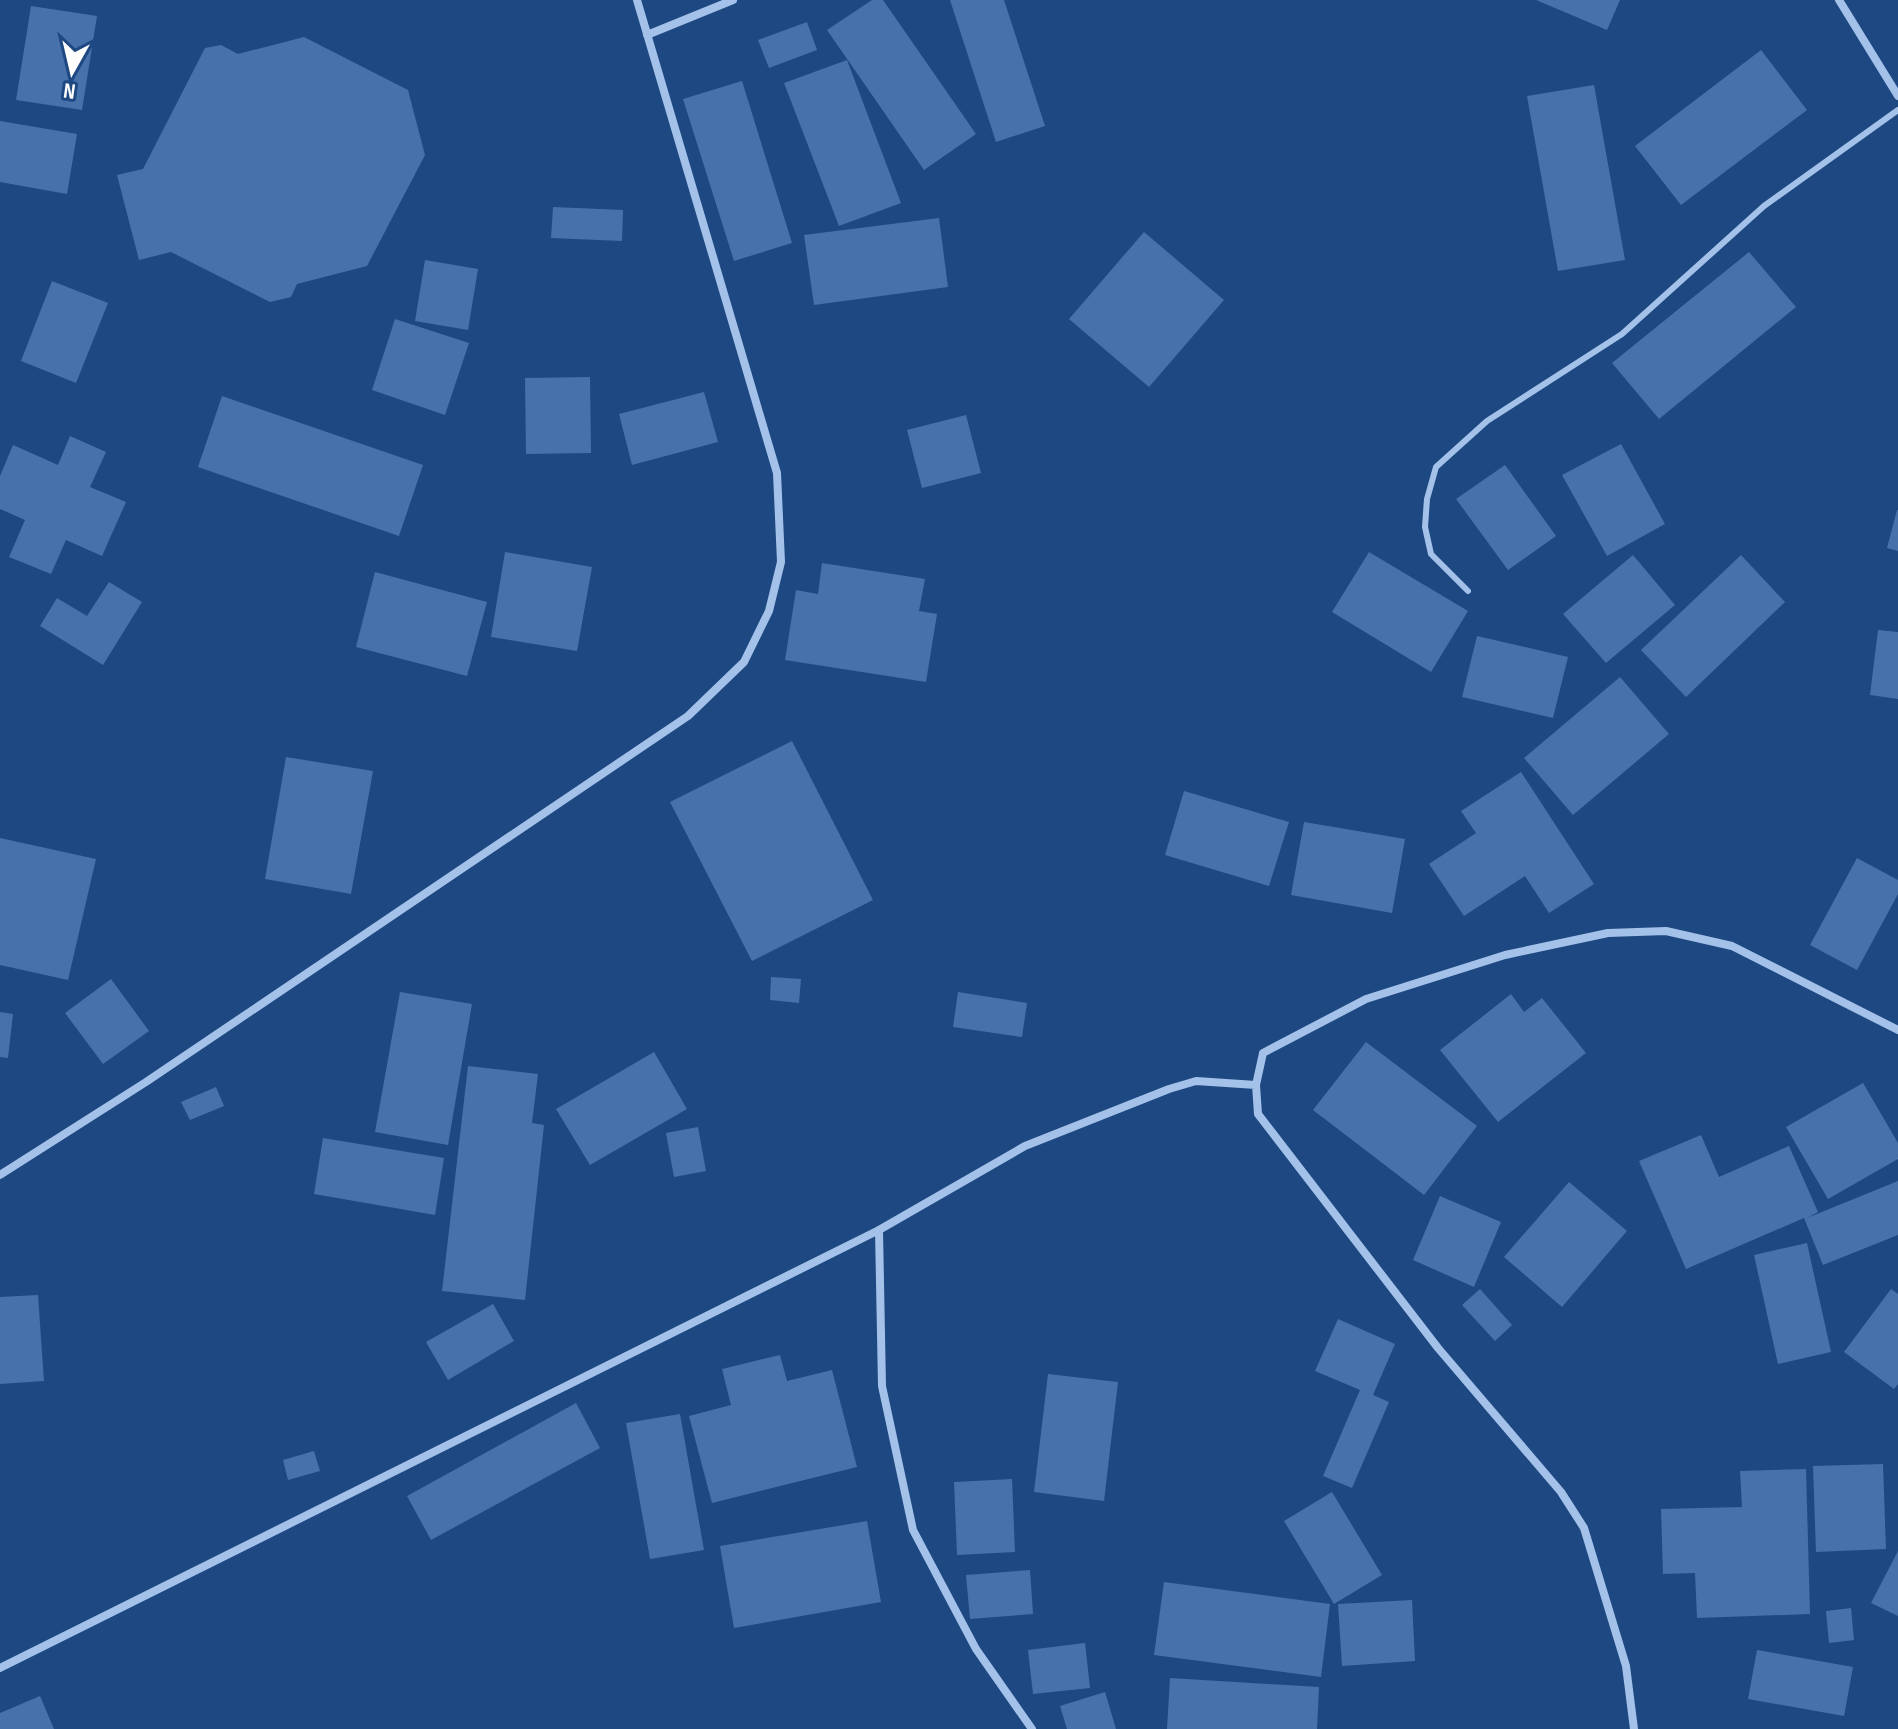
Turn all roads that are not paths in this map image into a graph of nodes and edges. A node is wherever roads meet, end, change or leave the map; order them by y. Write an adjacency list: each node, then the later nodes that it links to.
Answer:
1 (637, 0): 4 (street)
2 (733, 0): 4 (street)
3 (1839, 0): 5 (street)
4 (647, 35): 10 (street)
5 (1898, 96)
6 (1898, 110): 7 (lane)
7 (1468, 591)
8 (1898, 1030): 9 (street)
9 (1256, 1085): 11 (street); 14 (street)
10 (0, 1175)
11 (879, 1230): 12 (street); 13 (street)
12 (0, 1668)
13 (1032, 1729)
14 (1634, 1729)

